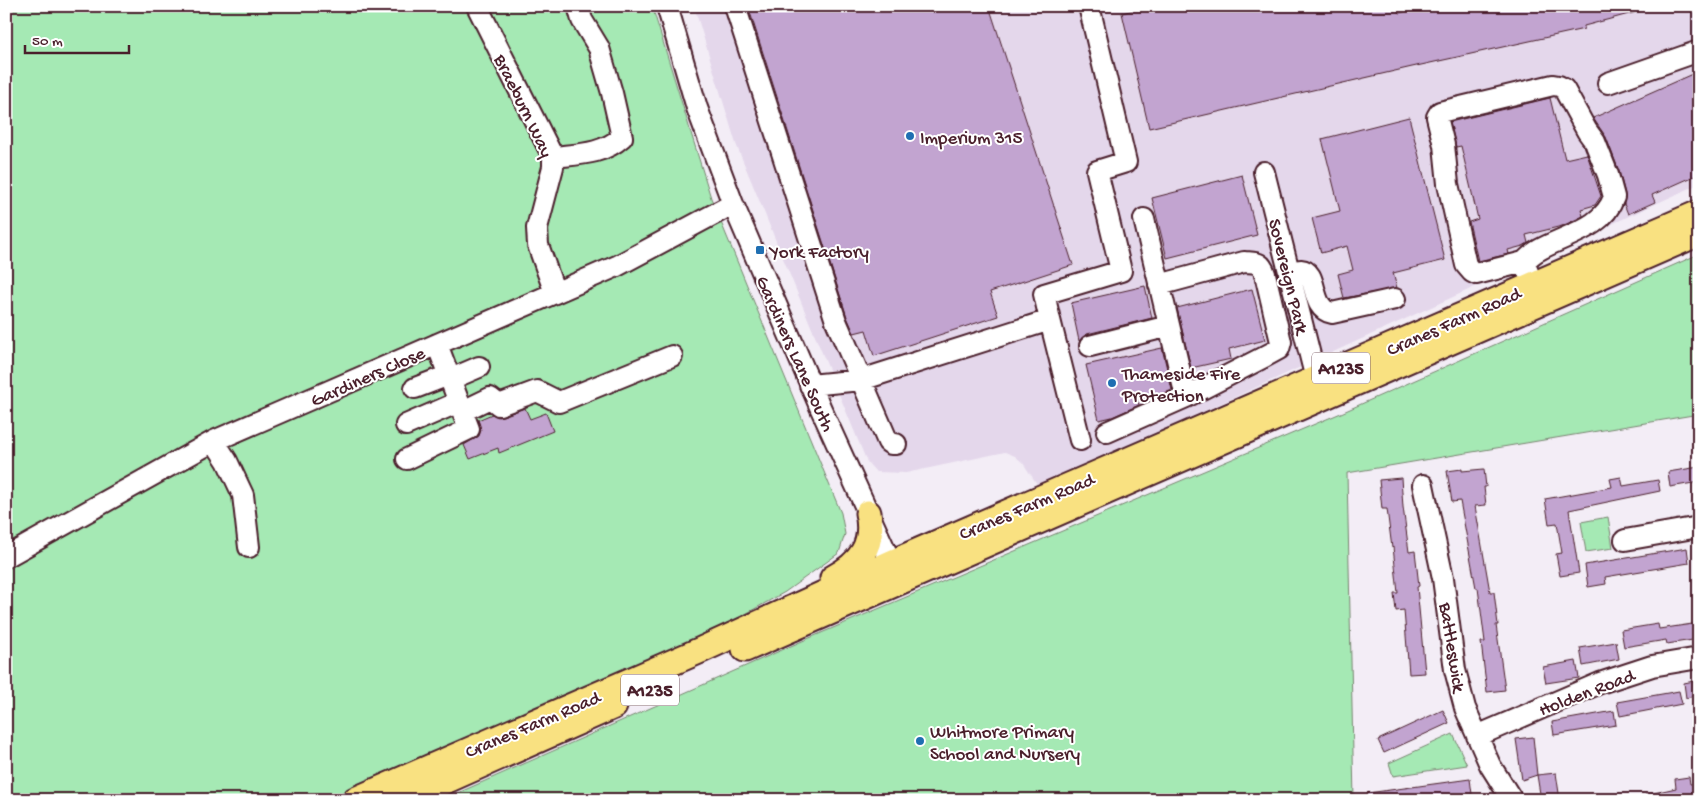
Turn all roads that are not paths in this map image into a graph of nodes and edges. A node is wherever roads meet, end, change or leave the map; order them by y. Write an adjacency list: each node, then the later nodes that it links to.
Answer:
1 (477, 6): 8 (street, Braeburn Way)
2 (578, 6): 8 (street)
3 (667, 6): 10 (street, Gardiners Lane South)
4 (735, 6): 29 (street)
5 (1089, 6): 19 (street)
6 (1699, 51): 7 (street)
7 (1608, 83)
8 (553, 157): 17 (street, Braeburn Way)
9 (1264, 172): 14 (street, Sovereign Park)
10 (733, 204): 17 (street, Gardiners Close); 30 (street, Gardiners Lane South)
11 (1699, 213): 15 (main road, Cranes Farm Road / A1235)
12 (1144, 219): 16 (street)
13 (1699, 233): 43 (main road, Cranes Farm Road / A1235)
14 (1289, 273): 18 (street); 21 (street, Sovereign Park)
15 (1528, 274): 15 (street); 28 (main road, Cranes Farm Road / A1235)
16 (1159, 285): 20 (street); 24 (street)
17 (555, 293): 22 (street, Gardiners Close)
18 (1395, 300)
19 (1050, 320): 29 (street); 36 (street)
20 (1169, 326): 23 (street); 32 (street)
21 (1306, 340): 24 (street); 28 (street, Sovereign Park)
22 (438, 344): 27 (street); 37 (street, Gardiners Close)
23 (1090, 346)
24 (1281, 346): 32 (street)
25 (672, 356): 33 (street)
26 (479, 367): 27 (street)
27 (450, 377): 31 (street); 33 (street)
28 (1316, 379): 43 (main road, Cranes Farm Road / A1235)
29 (862, 380): 30 (street); 38 (street)
30 (810, 385): 41 (street, Gardiners Lane South)
31 (415, 388)
32 (1186, 397): 35 (street)
33 (461, 407): 34 (street); 39 (street)
34 (406, 425)
35 (1107, 432)
36 (1080, 440)
37 (214, 441): 45 (street); 46 (street, Gardiners Close)
38 (896, 444)
39 (407, 459)
40 (1423, 484): 50 (street, Battleswick)
41 (868, 513): 47 (street, Gardiners Lane South); 48 (main road, A1235)
42 (1699, 527): 44 (street)
43 (977, 536): 47 (main road, Cranes Farm Road / A1235)
44 (1625, 540)
45 (248, 547)
46 (6, 557)
47 (895, 572): 48 (main road, Cranes Farm Road / A1235); 52 (main road, Cranes Farm Road / A1235)
48 (749, 628): 51 (main road, Cranes Farm Road / A1235)
49 (1699, 658): 50 (street, Holden Road)
50 (1477, 736): 53 (street, Battleswick)
51 (355, 800)
52 (402, 800)
53 (1512, 800)

